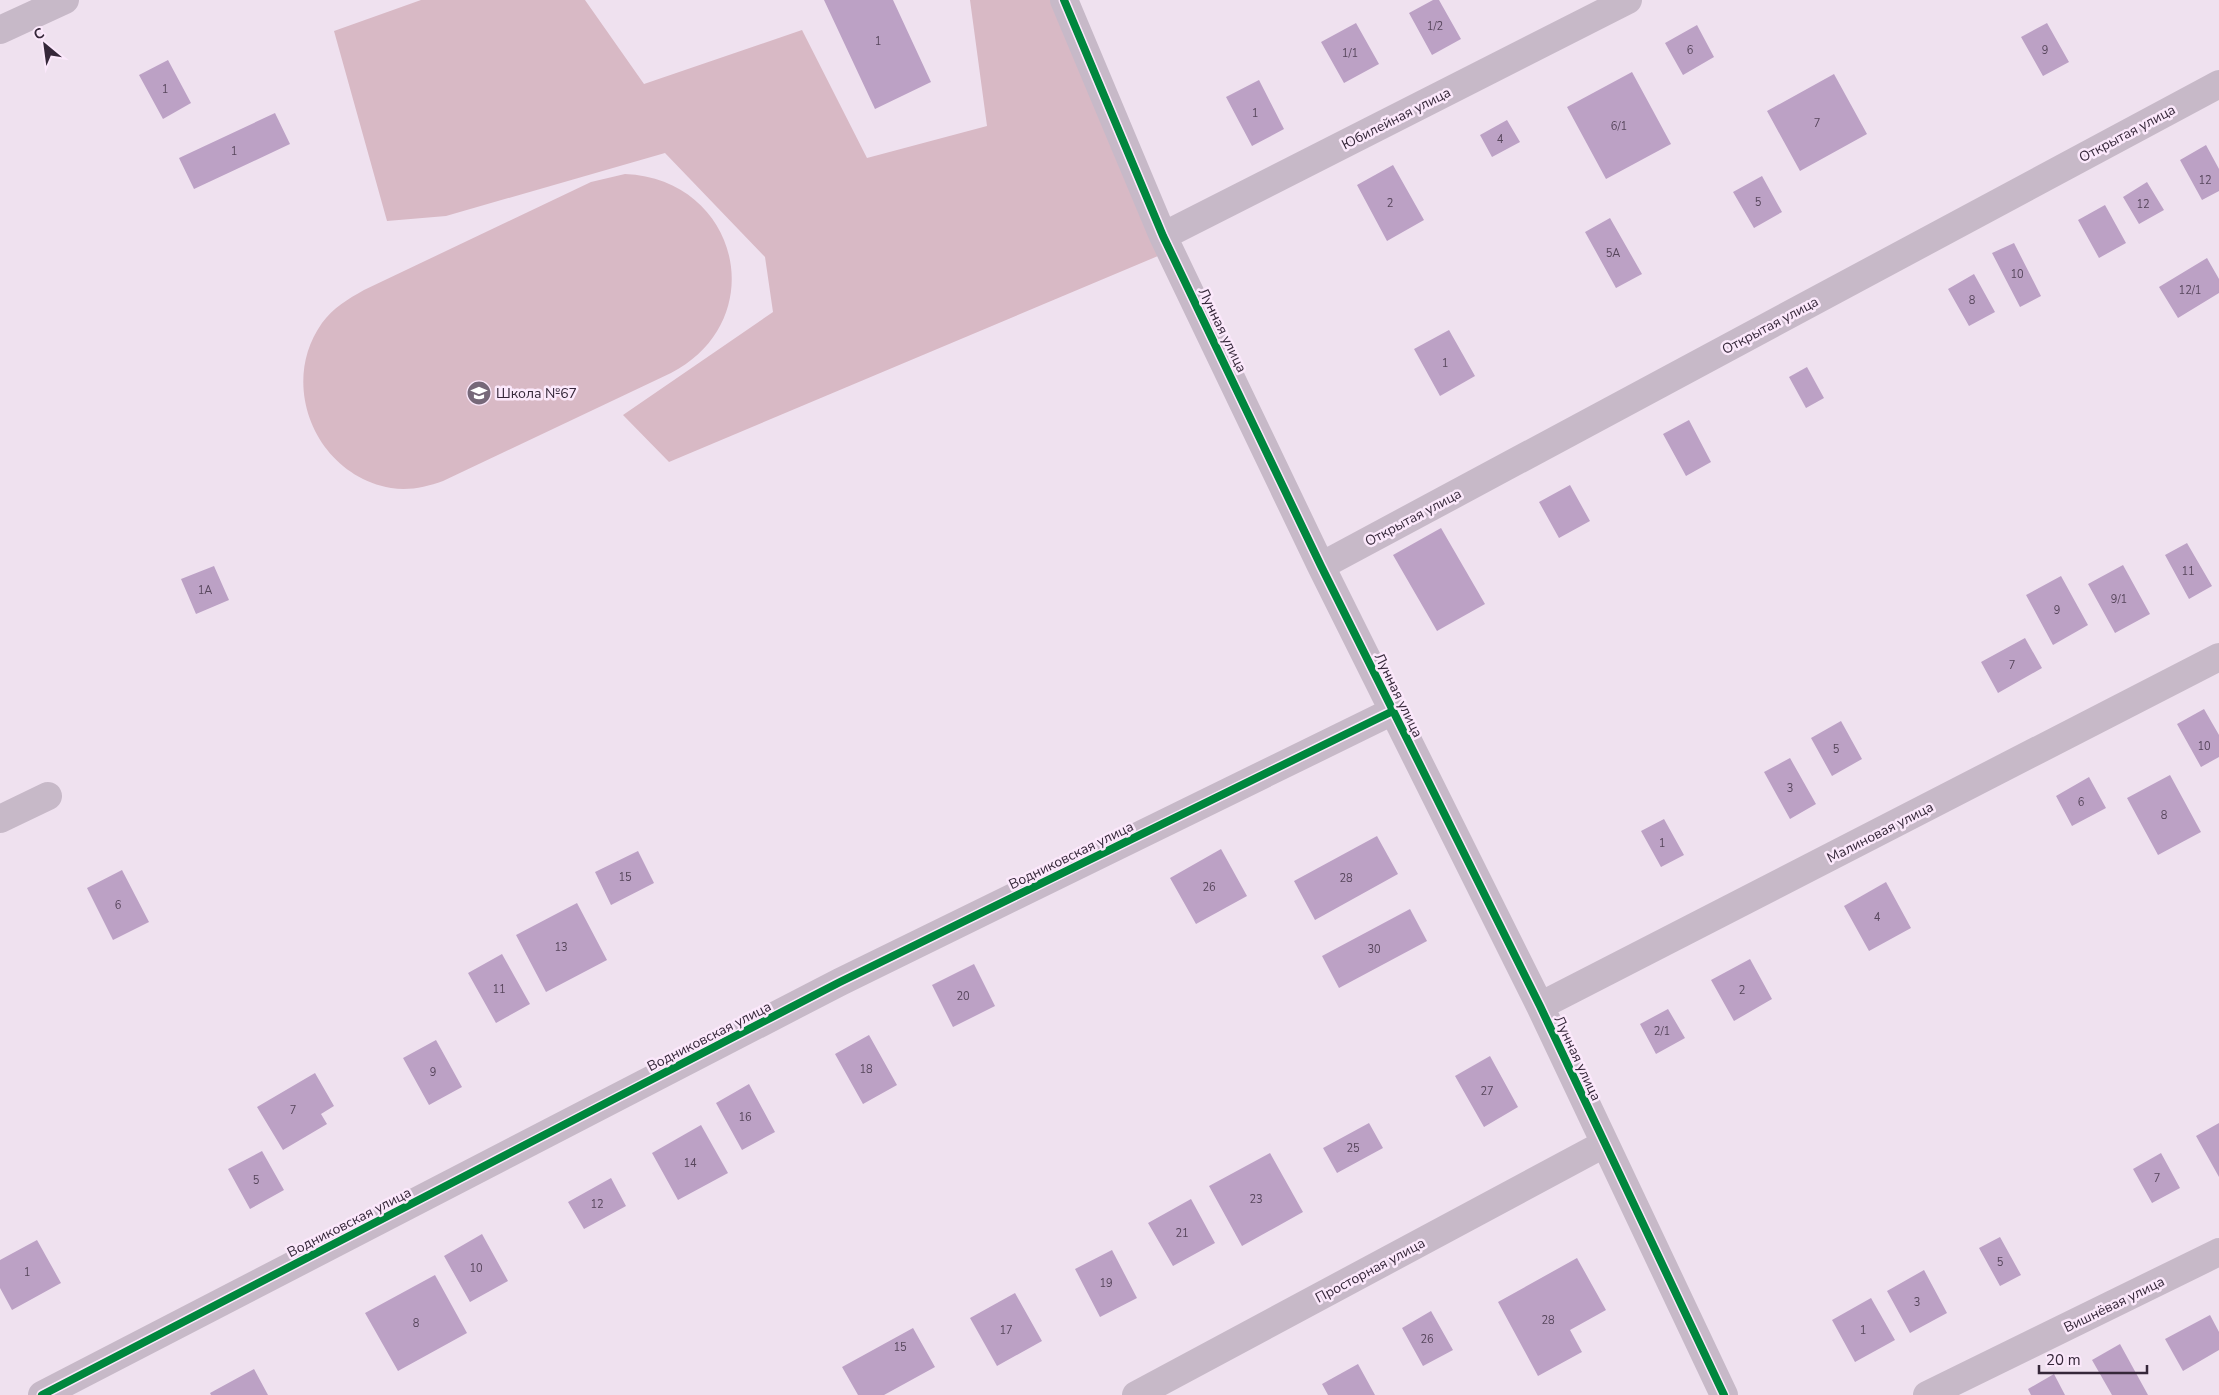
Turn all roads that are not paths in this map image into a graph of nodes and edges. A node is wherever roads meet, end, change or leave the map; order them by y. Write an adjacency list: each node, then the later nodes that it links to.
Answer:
1 (65, 0): 4 (street)
2 (1064, 0): 6 (street, Лунная улица)
3 (1628, 0): 6 (street, Юбилейная улица)
4 (0, 30)
5 (2219, 84): 7 (street, Открытая улица)
6 (1164, 236): 7 (street, Лунная улица)
7 (1321, 566): 9 (street, Лунная улица)
8 (2219, 657): 12 (street, Малиновая улица)
9 (1393, 711): 12 (street, Лунная улица); 15 (street, Водниковская улица)
10 (48, 796): 11 (street)
11 (0, 819)
12 (1540, 1006): 13 (street, Лунная улица)
13 (1604, 1144): 16 (street, Просторная улица); 17 (street, Лунная улица)
14 (2219, 1252): 18 (street, Вишнёвая улица)
15 (42, 1395)
16 (1136, 1395)
17 (1724, 1395)
18 (1927, 1395)

